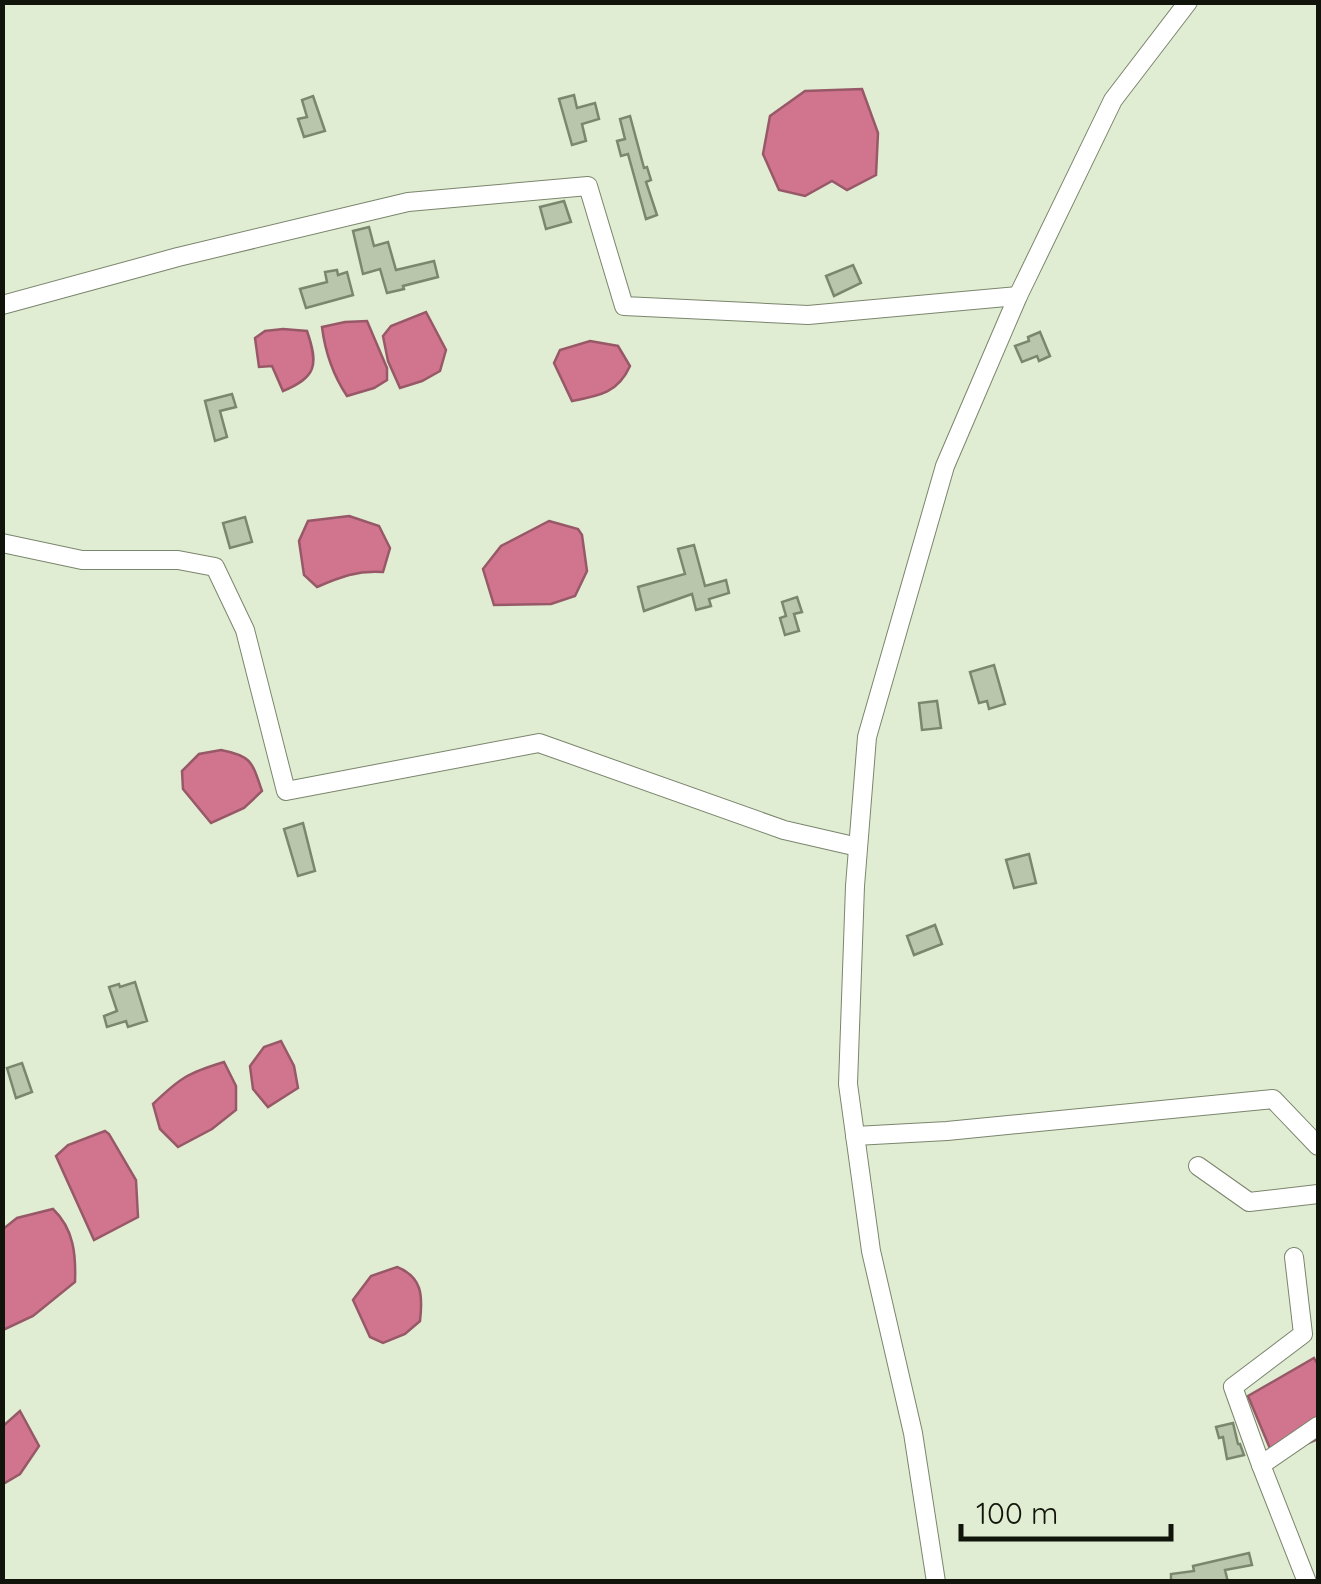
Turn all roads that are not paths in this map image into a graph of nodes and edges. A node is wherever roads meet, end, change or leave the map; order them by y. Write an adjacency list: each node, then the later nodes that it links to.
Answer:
1 (1188, 2): 2 (street)
2 (1018, 296): 3 (street); 5 (street)
3 (2, 306)
4 (2, 544): 5 (street)
5 (858, 847): 6 (street)
6 (855, 1136): 7 (street); 13 (street)
7 (1318, 1146)
8 (1198, 1166): 9 (street)
9 (1318, 1194)
10 (1294, 1257): 12 (street)
11 (1318, 1426): 12 (street)
12 (1261, 1465): 14 (street)
13 (936, 1582)
14 (1308, 1582)

